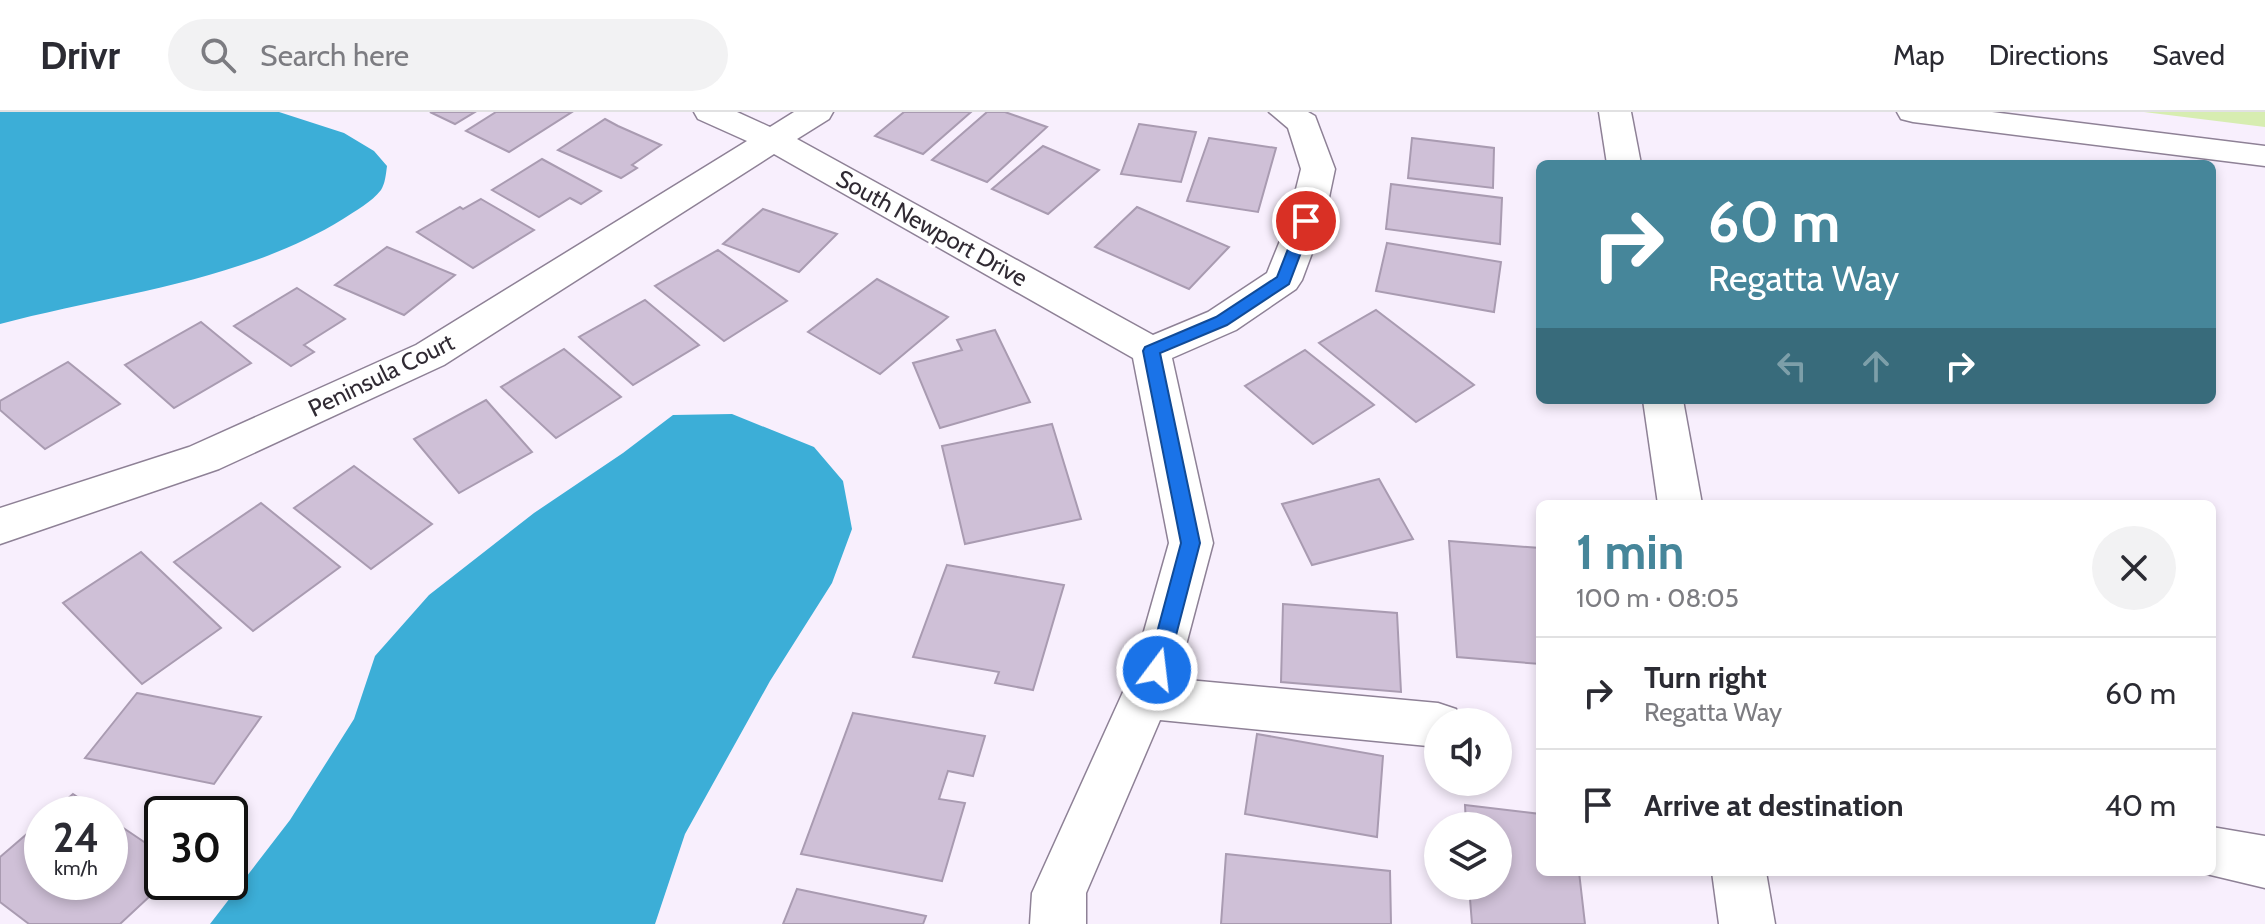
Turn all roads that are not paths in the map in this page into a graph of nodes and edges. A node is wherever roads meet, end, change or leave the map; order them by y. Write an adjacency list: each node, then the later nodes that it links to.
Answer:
1 (710, 112): 6 (street, South Newport Drive)
2 (817, 112): 6 (street, Peninsula Court)
3 (1285, 112): 9 (street)
4 (1615, 112): 8 (street)
5 (1913, 112): 7 (street)
6 (775, 141): 9 (street, South Newport Drive); 12 (street, Peninsula Court)
7 (2265, 156)
8 (1623, 160)
9 (1151, 351): 13 (street)
10 (1664, 404): 11 (street)
11 (1679, 500)
12 (0, 526)
13 (1145, 697): 14 (street); 18 (street)
14 (1424, 724)
15 (2216, 853): 16 (street)
16 (2265, 862)
17 (1740, 876): 19 (street)
18 (1058, 924)
19 (1747, 924)

